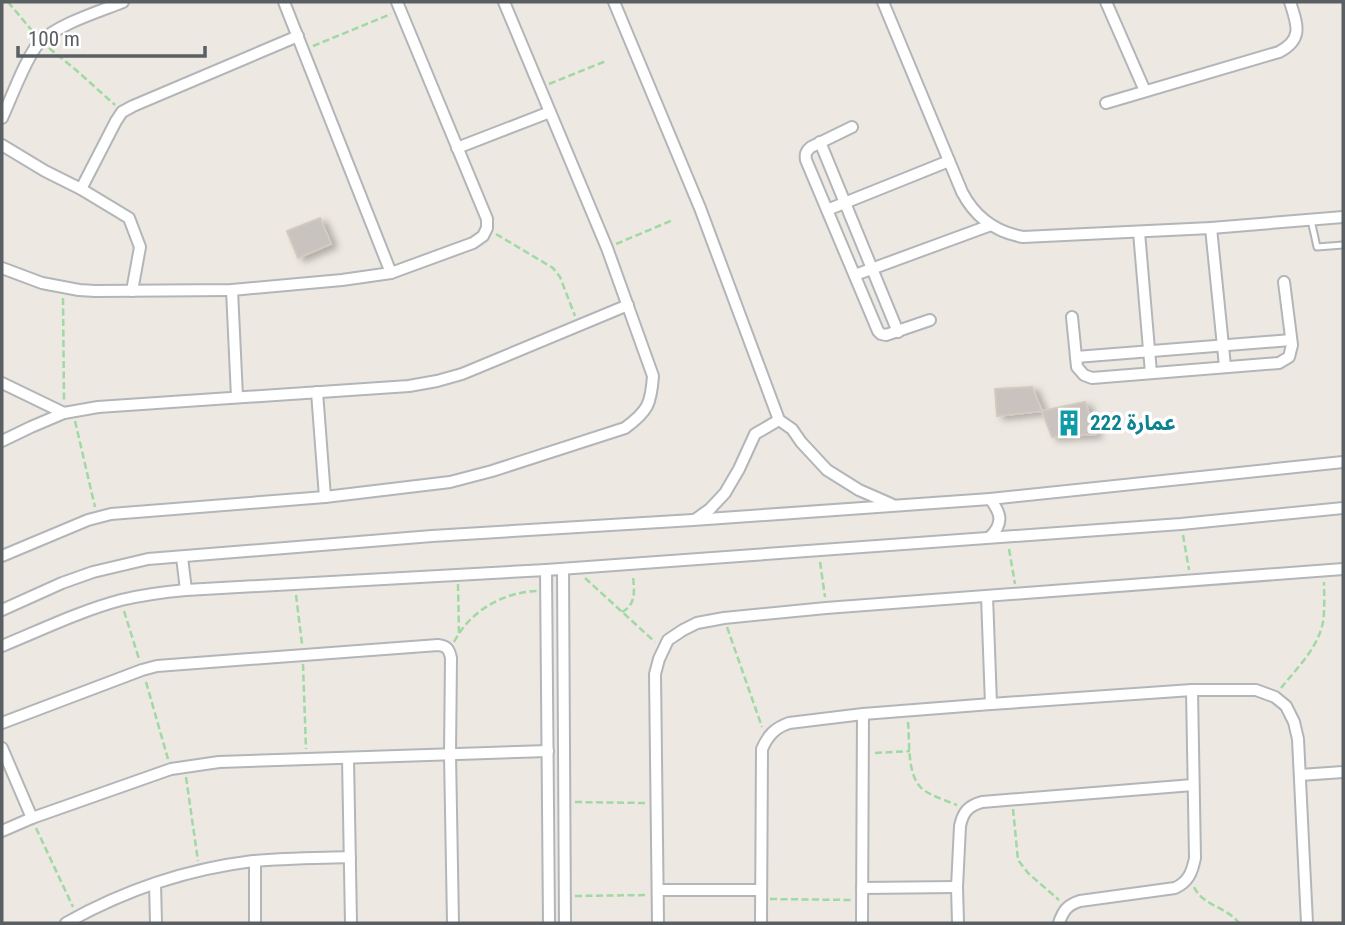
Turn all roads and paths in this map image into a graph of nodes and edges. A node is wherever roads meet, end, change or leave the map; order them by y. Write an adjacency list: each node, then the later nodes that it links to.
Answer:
1 (8, 2): 11 (path)
2 (123, 2): 11 (street)
3 (284, 2): 10 (street)
4 (504, 2): 14 (street)
5 (614, 2): 60 (street)
6 (883, 2): 24 (street)
7 (1105, 2): 15 (street)
8 (1290, 2): 15 (street)
9 (399, 6): 12 (path); 23 (street)
10 (298, 36): 12 (street); 17 (street)
11 (41, 41): 17 (path); 19 (street)
12 (303, 50): 39 (street)
13 (606, 61): 14 (path)
14 (540, 88): 18 (street)
15 (1145, 91): 16 (street)
16 (1105, 103)
17 (122, 112): 25 (street)
18 (550, 112): 23 (street); 36 (street)
19 (2, 118)
20 (852, 127): 21 (street)
21 (820, 142): 26 (street); 27 (street)
22 (2, 145): 25 (street)
23 (457, 148): 33 (street)
24 (949, 161): 26 (street); 31 (street)
25 (81, 189): 44 (street)
26 (845, 203): 27 (street); 38 (street)
27 (827, 210): 40 (street)
28 (1343, 217): 30 (street)
29 (673, 220): 36 (path)
30 (1311, 220): 32 (street); 35 (lane)
31 (991, 225): 34 (street); 38 (street)
32 (1211, 228): 34 (street); 51 (street)
33 (487, 229): 39 (street); 48 (path)
34 (1139, 232): 52 (street)
35 (1343, 245)
36 (607, 248): 45 (street)
37 (2, 268): 42 (street)
38 (872, 268): 40 (street); 49 (street)
39 (391, 273): 43 (street)
40 (855, 275): 49 (street)
41 (1284, 282): 50 (street)
42 (63, 288): 44 (street); 59 (path)
43 (232, 290): 44 (street); 58 (street)
44 (132, 291)
45 (628, 305): 48 (street); 63 (street)
46 (1072, 317): 53 (street)
47 (930, 320): 49 (street)
48 (579, 325): 57 (street)
49 (898, 332)
50 (1292, 340): 51 (street); 54 (street)
51 (1223, 345): 52 (street); 54 (street)
52 (1149, 351): 53 (street); 55 (street)
53 (1076, 357): 55 (street)
54 (1224, 366): 55 (street)
55 (1151, 373)
56 (2, 383): 59 (street)
57 (317, 392): 58 (street); 63 (street)
58 (237, 397): 59 (street)
59 (68, 413): 61 (street); 67 (path)
60 (779, 420): 65 (street); 68 (street)
61 (2, 441)
62 (1343, 462): 64 (street)
63 (325, 497): 67 (street)
64 (990, 499): 65 (street); 71 (street)
65 (894, 505): 68 (street)
66 (1343, 508): 69 (street)
67 (98, 517): 73 (street)
68 (694, 520): 74 (street)
69 (1181, 524): 70 (street); 81 (path)
70 (1007, 536): 71 (street); 85 (path)
71 (990, 537): 72 (street)
72 (818, 550): 75 (street); 88 (path)
73 (2, 556)
74 (182, 557): 83 (street); 89 (street)
75 (632, 564): 76 (street); 90 (path)
76 (569, 568): 78 (street); 90 (path); 118 (street)
77 (1343, 569): 79 (street)
78 (546, 570): 80 (street); 84 (street)
79 (1324, 570): 81 (street); 99 (path)
80 (458, 574): 82 (street); 92 (path)
81 (1191, 580): 85 (street)
82 (295, 584): 83 (street); 96 (path)
83 (186, 590): 87 (street)
84 (546, 590): 92 (path); 106 (street)
85 (1017, 594): 86 (street)
86 (987, 596): 88 (street); 100 (street)
87 (121, 600): 93 (street); 97 (path)
88 (826, 608): 91 (street)
89 (2, 610)
90 (622, 611): 94 (path)
91 (724, 618): 94 (street); 104 (path)
92 (458, 634): 95 (path)
93 (2, 646)
94 (663, 649): 119 (street)
95 (450, 651): 96 (street); 108 (street)
96 (303, 655): 97 (street); 111 (path)
97 (142, 670): 103 (street); 113 (path)
98 (1192, 690): 99 (street); 100 (street); 116 (street)
99 (1275, 696): 115 (street)
100 (991, 704): 101 (street)
101 (908, 709): 102 (street); 107 (path)
102 (863, 714): 104 (street); 109 (street)
103 (2, 723)
104 (766, 740): 133 (street)
105 (2, 748): 121 (street)
106 (548, 751): 108 (street); 124 (street)
107 (910, 751): 109 (path); 120 (path)
108 (450, 754): 110 (street); 141 (street)
109 (862, 754): 132 (street)
110 (348, 758): 111 (street); 123 (street)
111 (307, 759): 112 (street)
112 (185, 766): 113 (street); 127 (path)
113 (171, 769): 121 (street)
114 (1343, 772): 115 (street)
115 (1300, 775): 150 (street)
116 (1193, 785): 117 (street); 128 (street)
117 (1012, 800): 120 (street); 135 (path)
118 (565, 802): 119 (path); 125 (street)
119 (657, 803): 131 (street)
120 (966, 809): 130 (street)
121 (32, 818): 122 (street); 136 (path)
122 (2, 831)
123 (350, 857): 126 (street); 140 (street)
124 (548, 858): 125 (street); 142 (street)
125 (565, 858): 134 (street)
126 (255, 861): 127 (street); 139 (street)
127 (200, 871): 129 (street)
128 (1189, 878): 135 (street); 149 (path)
129 (155, 884): 136 (street); 138 (street)
130 (957, 887): 132 (street); 147 (street)
131 (659, 892): 133 (street); 134 (path); 144 (street)
132 (862, 894): 133 (path); 146 (street)
133 (760, 895): 145 (street)
134 (565, 896): 143 (street)
135 (1066, 907): 148 (street)
136 (77, 917): 137 (street)
137 (66, 923)
138 (156, 923)
139 (255, 923)
140 (351, 923)
141 (453, 923)
142 (549, 923)
143 (565, 923)
144 (659, 923)
145 (761, 923)
146 (862, 923)
147 (958, 923)
148 (1059, 923)
149 (1239, 923)
150 (1307, 923)

